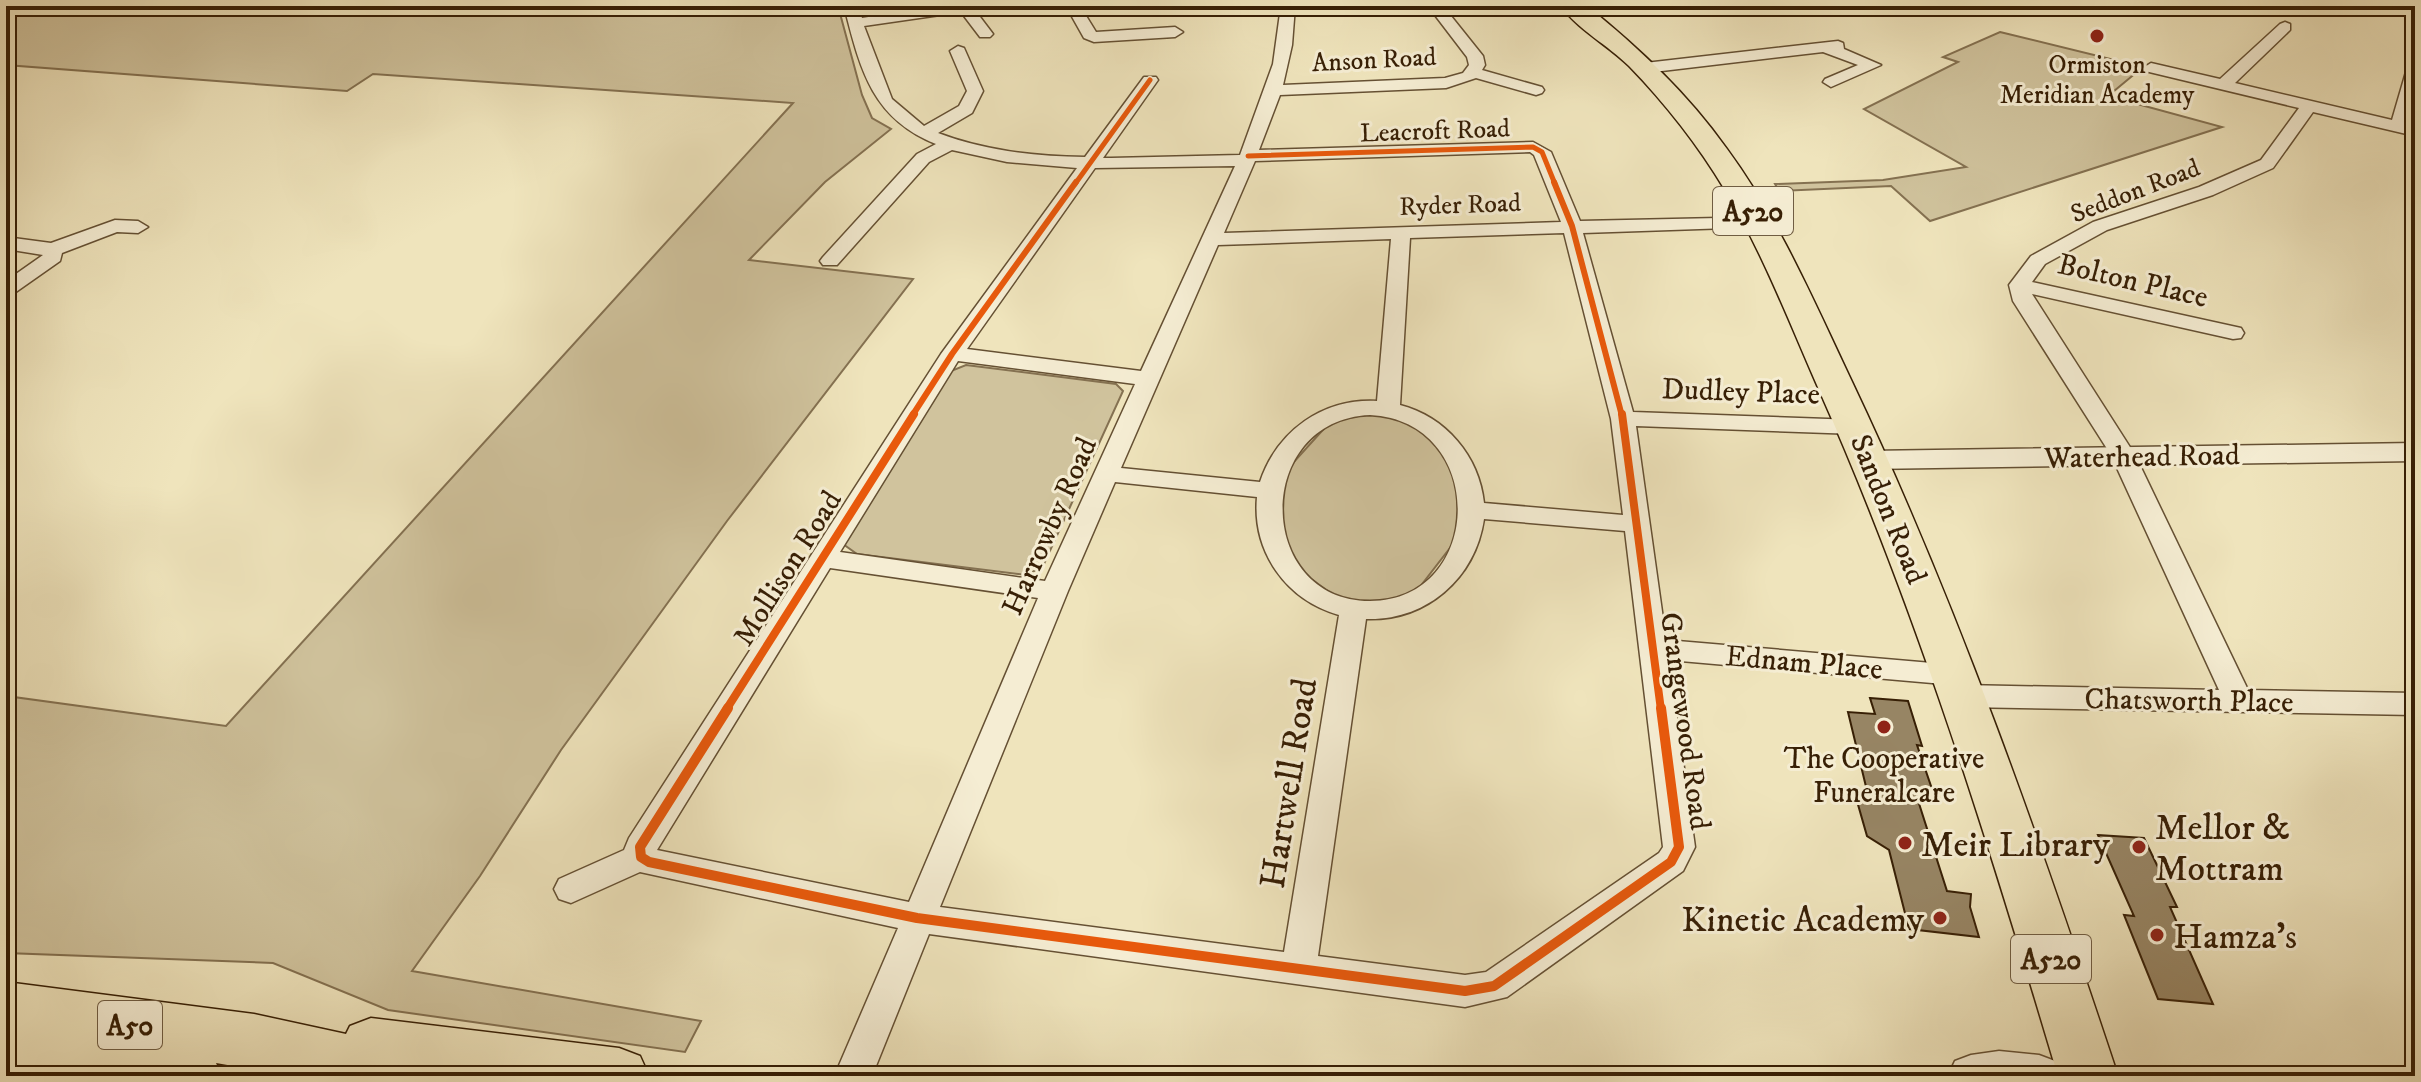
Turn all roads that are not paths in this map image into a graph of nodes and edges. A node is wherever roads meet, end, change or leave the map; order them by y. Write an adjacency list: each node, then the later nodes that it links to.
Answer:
1 (1073, 6): 9 (street)
2 (1288, 6): 18 (street, Harrowby Road)
3 (1435, 6): 13 (street, Anson Road)
4 (1573, 6): 11 (highway, Sandon Road / A520)
5 (960, 7): 6 (street); 7 (street)
6 (853, 14): 22 (street, Leacroft Road)
7 (998, 25)
8 (2285, 27): 17 (street)
9 (1175, 32)
10 (958, 51): 22 (street)
11 (1645, 68): 16 (street); 28 (highway, Sandon Road / A520)
12 (2151, 68): 17 (street)
13 (1472, 72): 18 (street, Anson Road); 19 (street, Anson Road)
14 (2414, 72): 21 (street)
15 (1150, 80): 27 (street, Mollison Road)
16 (1831, 82)
17 (2222, 86): 20 (street)
18 (1275, 90): 26 (street, Harrowby Road)
19 (1536, 90)
20 (2308, 107): 21 (street); 36 (street, Seddon Road)
21 (2407, 129)
22 (925, 133): 24 (street, Leacroft Road)
23 (1557, 136): 25 (street, Leacroft Road)
24 (952, 143): 27 (street, Leacroft Road); 35 (street)
25 (1533, 147): 26 (street, Leacroft Road); 29 (street, Leacroft Road)
26 (1248, 158): 27 (street, Leacroft Road); 32 (street, Harrowby Road)
27 (1091, 163): 39 (street, Mollison Road)
28 (1758, 221): 29 (street, Ryder Road); 43 (highway, Sandon Road / A520)
29 (1572, 226): 31 (street, Ryder Road); 42 (street, Grangewood Road)
30 (138, 227): 34 (street)
31 (1401, 233): 32 (street, Ryder Road); 41 (street)
32 (1211, 239): 40 (street, Harrowby Road)
33 (6, 243): 34 (street)
34 (52, 250): 37 (street)
35 (830, 261)
36 (2019, 285): 38 (street, Bolton Place); 45 (street)
37 (6, 290)
38 (2233, 333)
39 (952, 354): 40 (street); 50 (street, Mollison Road)
40 (1151, 379): 46 (street, Harrowby Road)
41 (1388, 406): 47 (street); 48 (street)
42 (1623, 419): 43 (street, Dudley Place); 49 (street, Grangewood Road)
43 (1863, 444): 45 (street, Waterhead Road); 54 (highway, Sandon Road / A520)
44 (2415, 452): 45 (street, Waterhead Road)
45 (2123, 455): 55 (street)
46 (1107, 474): 47 (street); 51 (street, Harrowby Road)
47 (1272, 491): 52 (street)
48 (1472, 510): 49 (street); 52 (street)
49 (1636, 524): 53 (street, Grangewood Road)
50 (821, 558): 51 (street); 57 (street, Mollison Road)
51 (1054, 591): 59 (street, Harrowby Road)
52 (1353, 611): 60 (street, Hartwell Road)
53 (1652, 649): 54 (street, Ednam Place); 60 (street, Grangewood Road)
54 (1959, 686): 55 (street, Chatsworth Place); 70 (highway, Sandon Road / A520)
55 (2239, 702): 56 (street, Chatsworth Place)
56 (2415, 704)
57 (641, 857): 58 (street); 59 (street)
58 (571, 889)
59 (917, 918): 60 (street, Grangewood Road); 64 (street, Harrowby Road)
60 (1299, 968)
61 (6, 1008): 62 (highway, A50)
62 (254, 1041): 66 (highway, A50); 67 (highway)
63 (6, 1051): 65 (highway, A50)
64 (856, 1070)
65 (192, 1076)
66 (412, 1076)
67 (619, 1076)
68 (1971, 1076): 69 (street)
69 (2039, 1076)
70 (2088, 1076)

